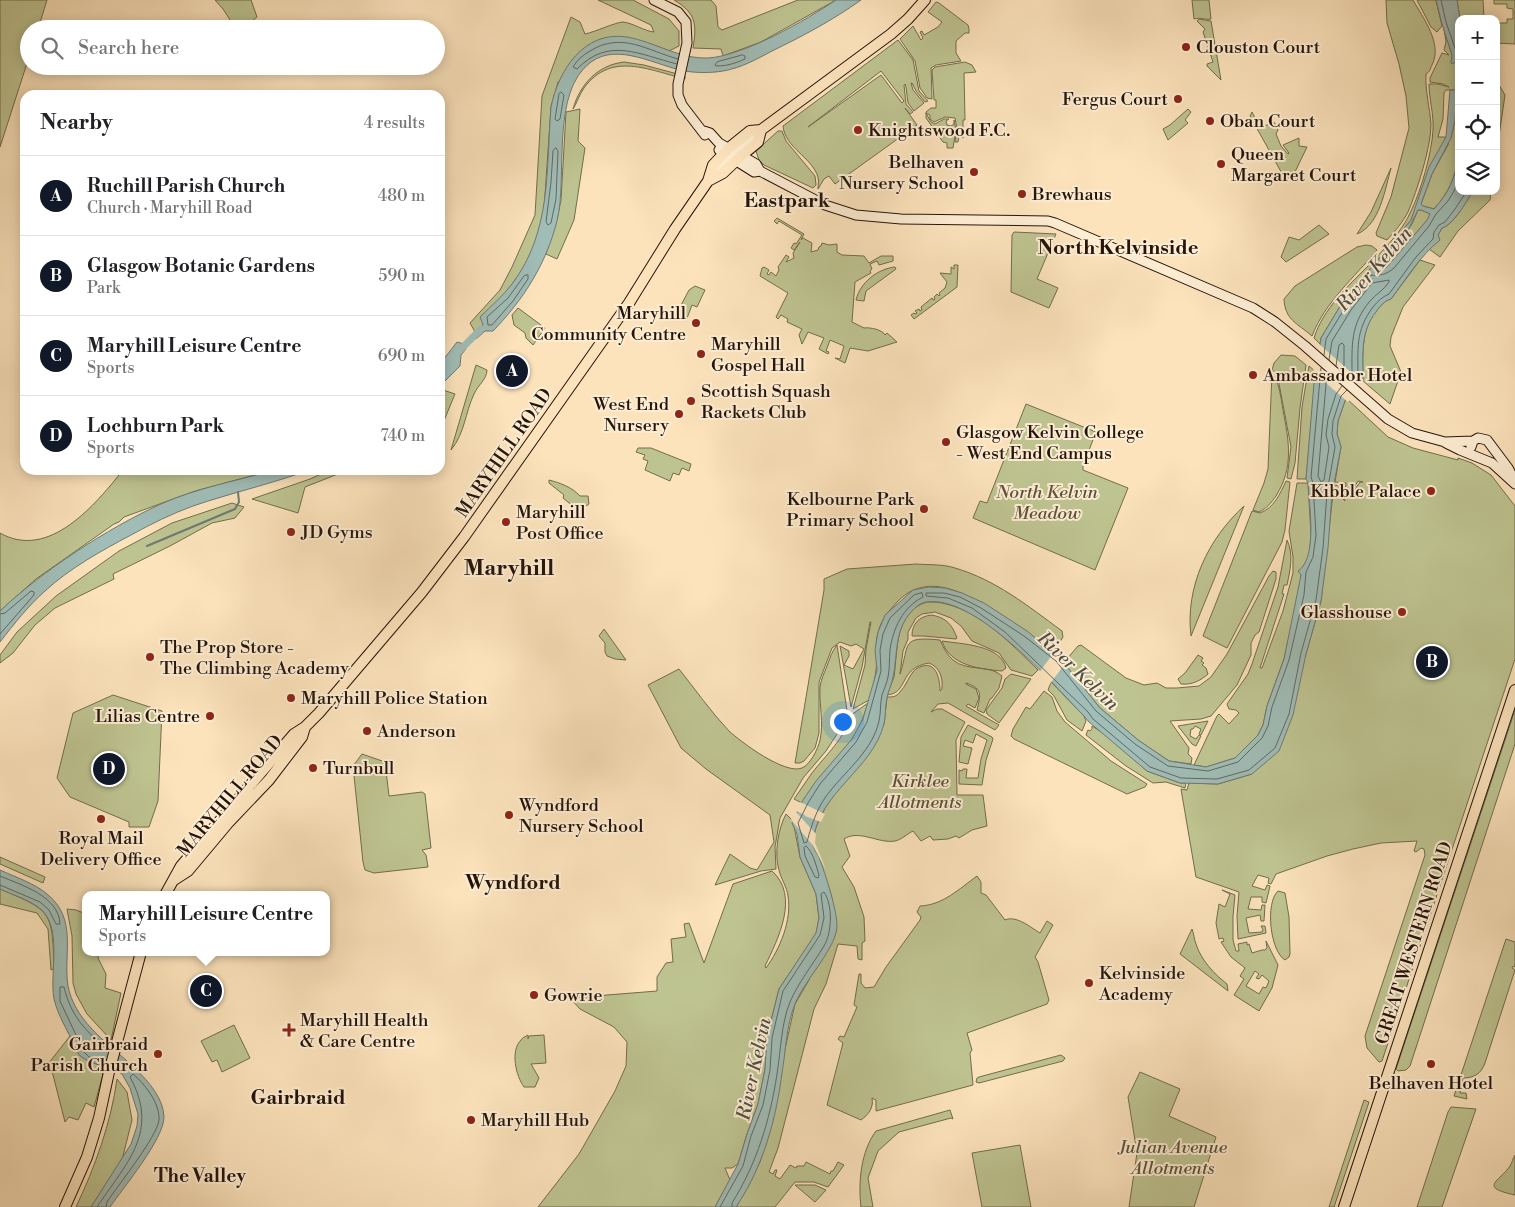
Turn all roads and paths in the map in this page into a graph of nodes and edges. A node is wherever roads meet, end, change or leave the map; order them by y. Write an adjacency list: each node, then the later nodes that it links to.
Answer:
1 (654, 0): 3 (main road)
2 (925, 0): 3 (main road, MARYHILL ROAD)
3 (732, 155): 5 (main road); 10 (main road, MARYHILL ROAD)
4 (1473, 441): 5 (main road); 6 (main road); 7 (main road)
5 (1444, 442): 7 (main road)
6 (1490, 445): 7 (main road); 8 (main road)
7 (1477, 456): 8 (main road)
8 (1515, 483)
9 (1515, 690): 13 (main road, GREAT WESTERN ROAD)
10 (168, 891)
11 (140, 956): 12 (main road)
12 (65, 1207)
13 (1344, 1207)

